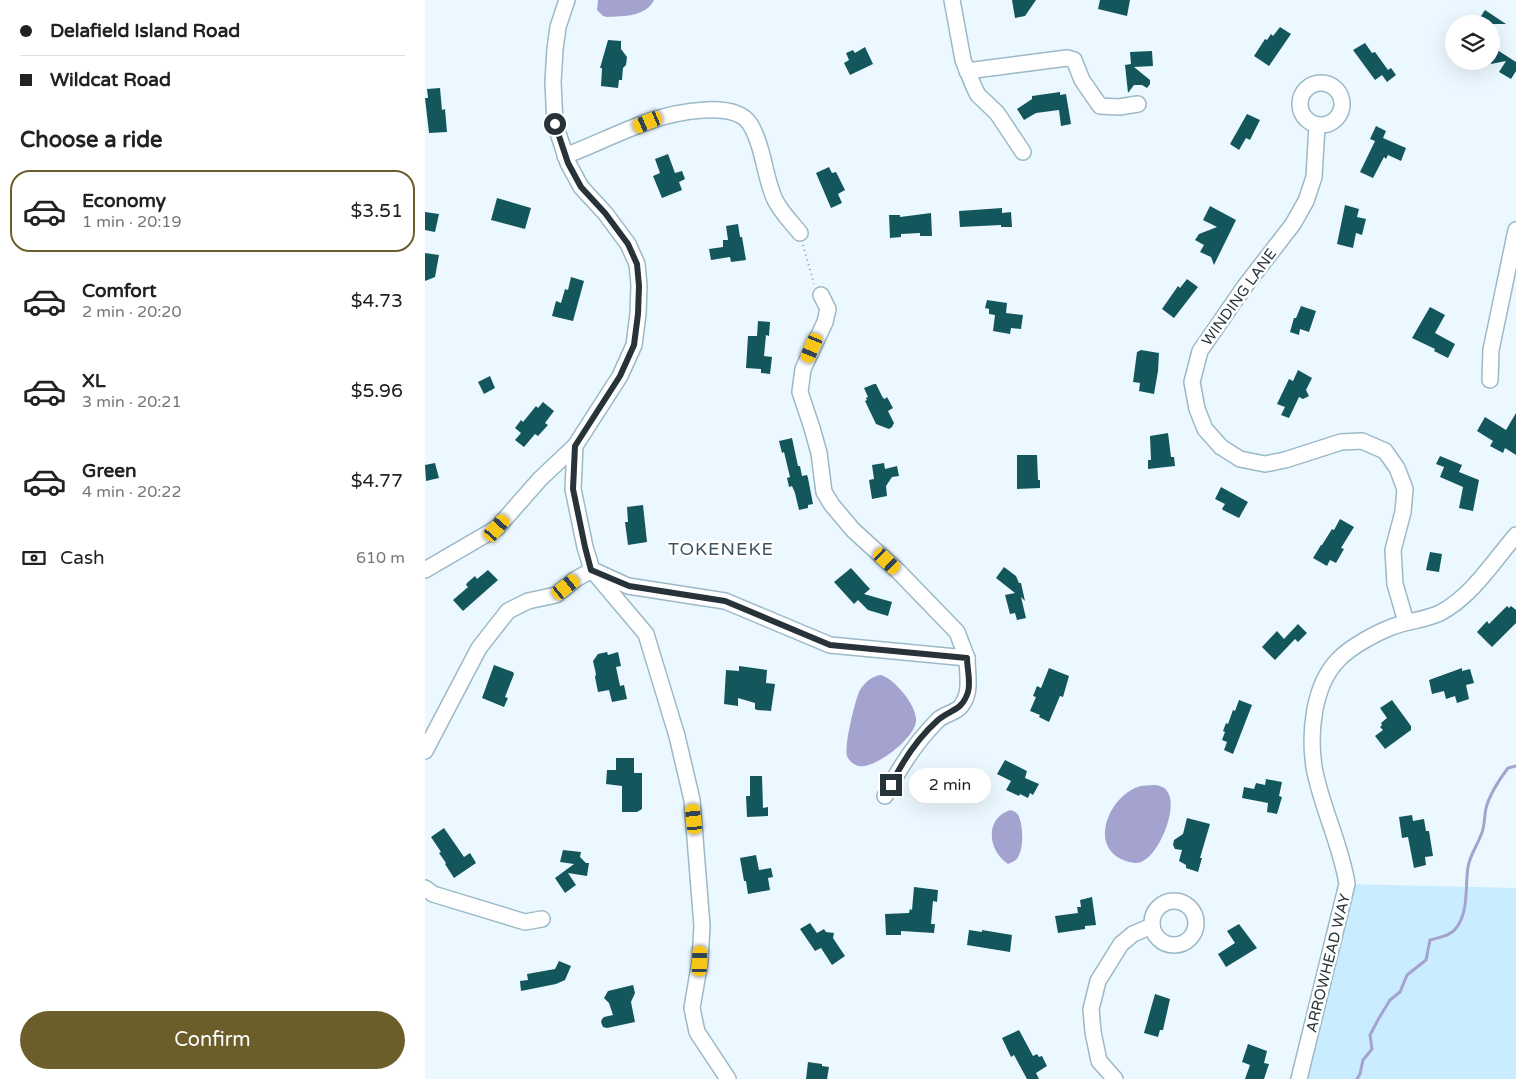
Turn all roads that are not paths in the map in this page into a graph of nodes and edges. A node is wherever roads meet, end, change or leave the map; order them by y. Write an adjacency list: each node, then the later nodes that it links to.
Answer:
1 (567, 0): 7 (street)
2 (951, 0): 3 (street)
3 (967, 71): 4 (street); 6 (street)
4 (1138, 104)
5 (1317, 125): 16 (street, WINDING LANE)
6 (1023, 152)
7 (565, 156): 9 (street); 12 (street)
8 (1516, 230): 11 (street)
9 (800, 233)
10 (821, 295): 17 (street)
11 (1490, 380)
12 (575, 446): 14 (street); 15 (street)
13 (1516, 535): 16 (street, ARROWHEAD WAY)
14 (425, 570)
15 (591, 570): 17 (street); 18 (street); 23 (street)
16 (1406, 622): 25 (street, ARROWHEAD WAY)
17 (967, 658): 19 (street)
18 (425, 751)
19 (885, 796)
20 (425, 888): 21 (street)
21 (542, 919)
22 (1152, 926): 24 (street)
23 (721, 1075)
24 (1115, 1079)
25 (1299, 1079)

